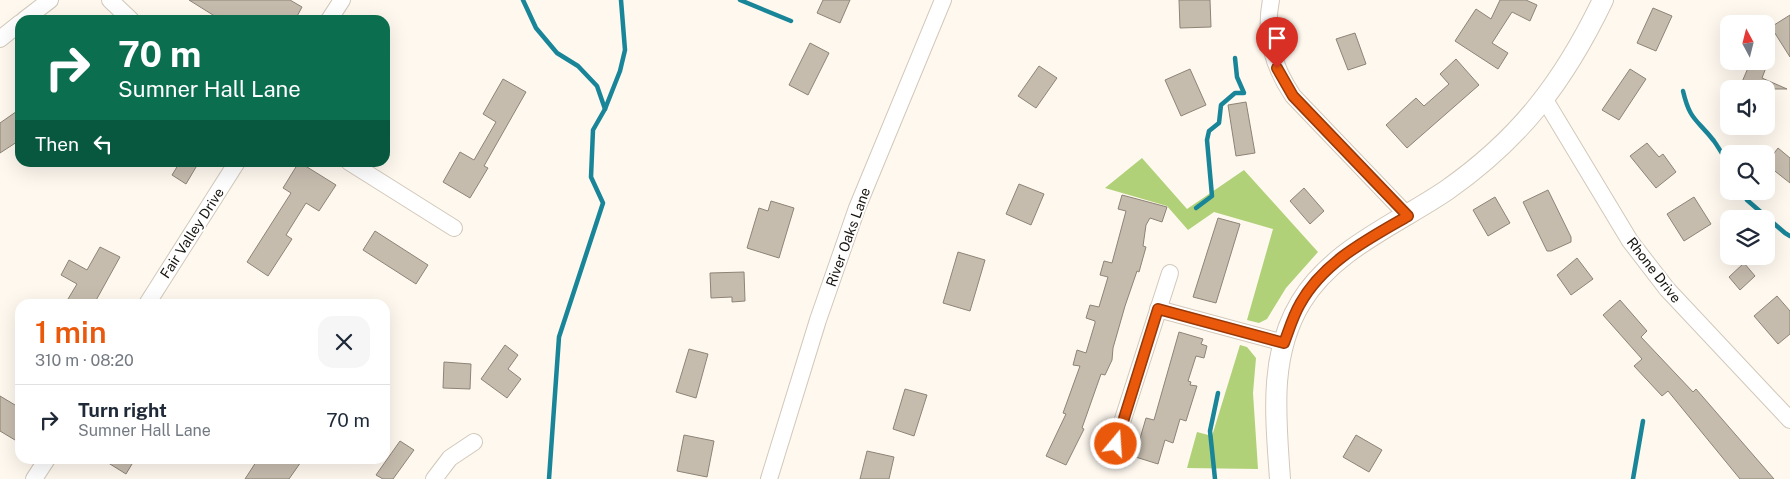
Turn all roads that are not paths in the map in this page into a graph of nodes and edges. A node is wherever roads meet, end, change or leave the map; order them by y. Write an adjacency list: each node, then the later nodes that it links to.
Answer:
1 (50, 0): 7 (street)
2 (110, 0): 8 (street)
3 (342, 0): 9 (street)
4 (942, 0): 27 (street, River Oaks Lane)
5 (1271, 0): 15 (street)
6 (1603, 0): 12 (street)
7 (30, 15)
8 (126, 15)
9 (332, 15)
10 (15, 27): 11 (street)
11 (0, 39)
12 (1545, 100): 15 (street); 21 (street, Rhone Drive)
13 (234, 167): 18 (street, Fair Valley Drive)
14 (357, 167): 16 (street)
15 (1408, 216): 20 (street)
16 (454, 228)
17 (1170, 273): 19 (street)
18 (150, 299)
19 (1158, 309): 20 (street); 23 (street)
20 (1284, 343): 28 (street)
21 (1790, 420)
22 (474, 442): 26 (street)
23 (1116, 444)
24 (44, 464): 25 (street)
25 (34, 479)
26 (434, 479)
27 (769, 479)
28 (1280, 479)

